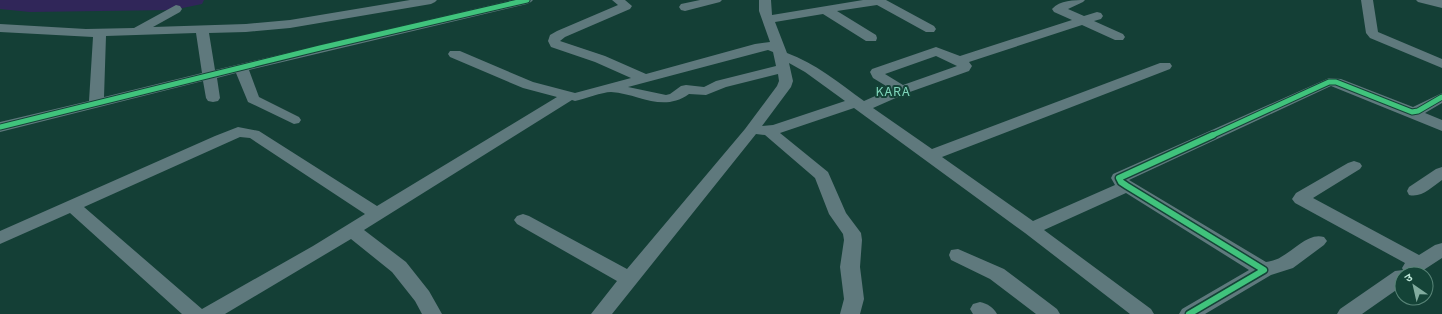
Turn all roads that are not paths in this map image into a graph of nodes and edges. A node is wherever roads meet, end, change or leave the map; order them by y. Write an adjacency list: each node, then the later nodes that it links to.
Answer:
1 (431, 0): 18 (street)
2 (527, 0): 29 (street)
3 (618, 0): 31 (street)
4 (716, 0): 11 (street)
5 (765, 0): 14 (street)
6 (1079, 0): 15 (street)
7 (1367, 0): 27 (street)
8 (1422, 0): 9 (street)
9 (1442, 4)
10 (175, 5): 18 (street); 19 (street)
11 (685, 7)
12 (826, 10): 14 (street); 17 (street); 23 (street)
13 (1097, 16): 15 (street)
14 (768, 19): 25 (street)
15 (1083, 20): 22 (street); 26 (street)
16 (6, 29): 20 (street); 21 (street)
17 (930, 29)
18 (198, 30): 19 (street); 30 (street)
19 (135, 32): 20 (street)
20 (100, 33): 37 (street)
21 (0, 36)
22 (1119, 37)
23 (871, 38)
24 (455, 54): 34 (street)
25 (781, 57): 31 (street); 32 (street); 38 (street); 43 (street)
26 (960, 61): 33 (street); 33 (street)
27 (1442, 64)
28 (1164, 66): 44 (street)
29 (241, 68): 30 (street); 40 (street)
30 (209, 76): 35 (street); 37 (street)
31 (644, 78): 32 (street)
32 (610, 88): 34 (street)
33 (902, 90): 38 (street)
34 (569, 96): 50 (street)
35 (213, 98)
36 (1439, 102): 39 (street)
37 (96, 104): 42 (street)
38 (859, 105): 43 (street); 44 (street)
39 (1408, 111): 41 (street); 47 (street)
40 (294, 120)
41 (1442, 126)
42 (0, 127)
43 (760, 131): 61 (street); 67 (street)
44 (929, 156): 52 (street)
45 (1354, 166): 58 (street)
46 (1442, 172): 48 (street)
47 (1127, 186): 52 (street); 60 (street)
48 (1415, 191)
49 (72, 206): 50 (street); 54 (street); 63 (street)
50 (377, 214): 53 (street)
51 (523, 220): 61 (street)
52 (1031, 229): 69 (street)
53 (352, 230): 64 (street); 65 (street)
54 (0, 238)
55 (1318, 242): 60 (street)
56 (1442, 249): 58 (street)
57 (958, 255): 68 (street)
58 (1420, 263): 59 (street)
59 (1416, 266)
60 (1264, 270): 70 (street)
61 (630, 279): 66 (street)
62 (1394, 281): 71 (street)
63 (195, 314)
64 (209, 314)
65 (432, 314)
66 (601, 314)
67 (850, 314)
68 (1050, 314)
69 (1144, 314)
70 (1189, 314)
71 (1347, 314)

